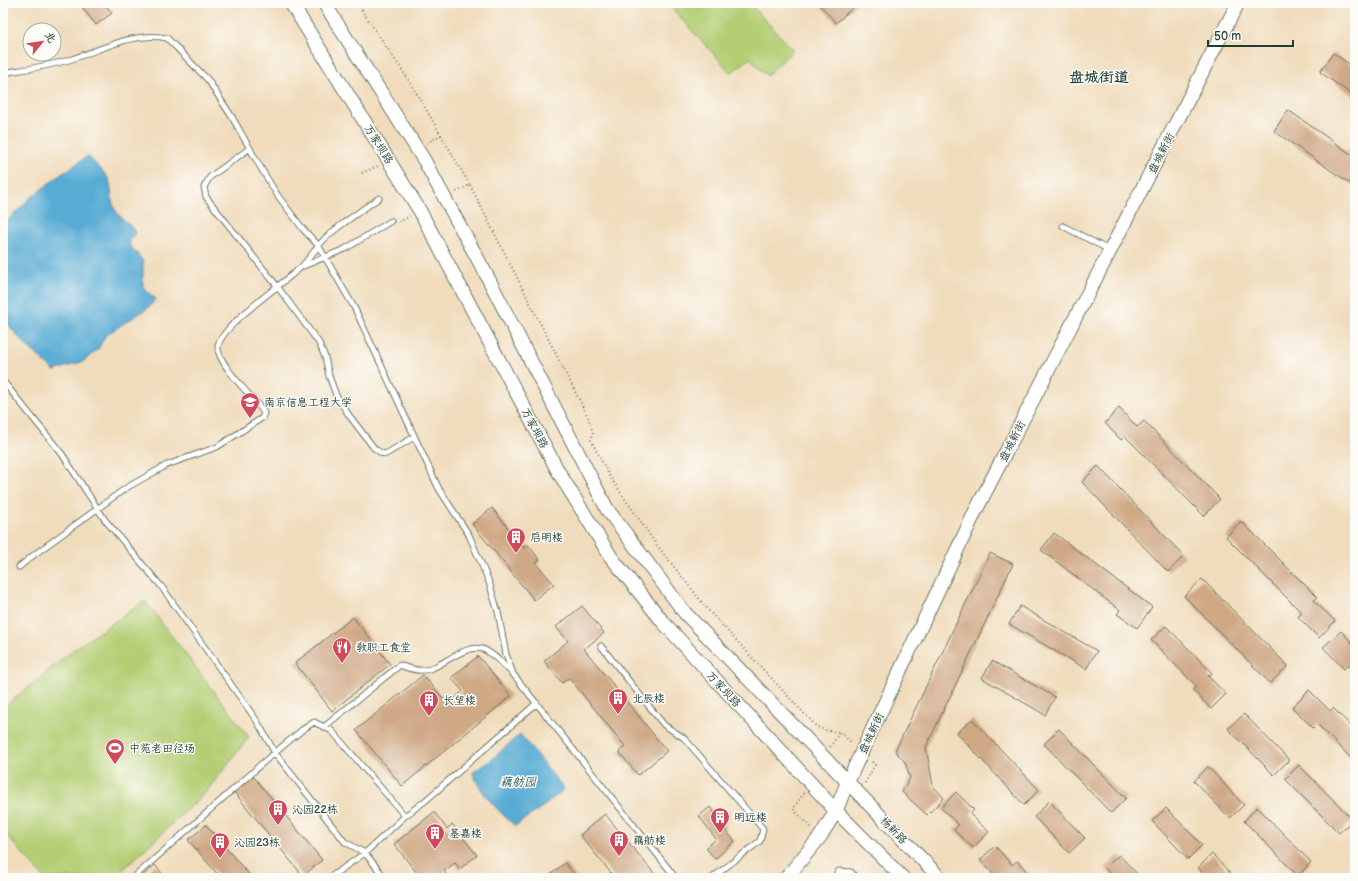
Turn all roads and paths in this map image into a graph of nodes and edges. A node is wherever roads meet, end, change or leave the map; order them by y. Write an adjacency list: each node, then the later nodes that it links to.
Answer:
1 (291, 3): 25 (main road, 万家坝路)
2 (324, 3): 24 (main road)
3 (1238, 3): 11 (main road, 盘城新街)
4 (3, 73): 5 (lane)
5 (250, 148): 10 (lane); 14 (lane)
6 (470, 185): 22 (path)
7 (379, 198): 10 (lane)
8 (391, 221): 12 (lane)
9 (1063, 226): 11 (lane)
10 (318, 246): 12 (lane); 13 (lane)
11 (1110, 251): 24 (main road, 盘城新街)
12 (326, 257): 13 (lane); 16 (lane)
13 (300, 268): 14 (lane)
14 (277, 286): 16 (lane); 17 (lane)
15 (3, 381): 23 (lane)
16 (414, 437): 19 (lane)
17 (19, 567)
18 (601, 646): 32 (lane)
19 (513, 674): 20 (lane); 21 (lane)
20 (537, 703): 26 (lane); 31 (lane)
21 (324, 727): 23 (lane); 26 (lane)
22 (840, 732)
23 (275, 752): 27 (lane); 28 (lane)
24 (847, 783): 25 (main road, 盘城新街); 37 (main road, 杨新路)
25 (836, 811): 33 (main road, 盘城新街); 36 (main road)
26 (405, 816): 27 (lane)
27 (365, 853): 29 (lane); 30 (lane)
28 (133, 878)
29 (329, 878)
30 (385, 878)
31 (676, 878)
32 (712, 878)
33 (786, 878)
34 (834, 878): 35 (lane)
35 (856, 878)
36 (903, 878)
37 (940, 878)

